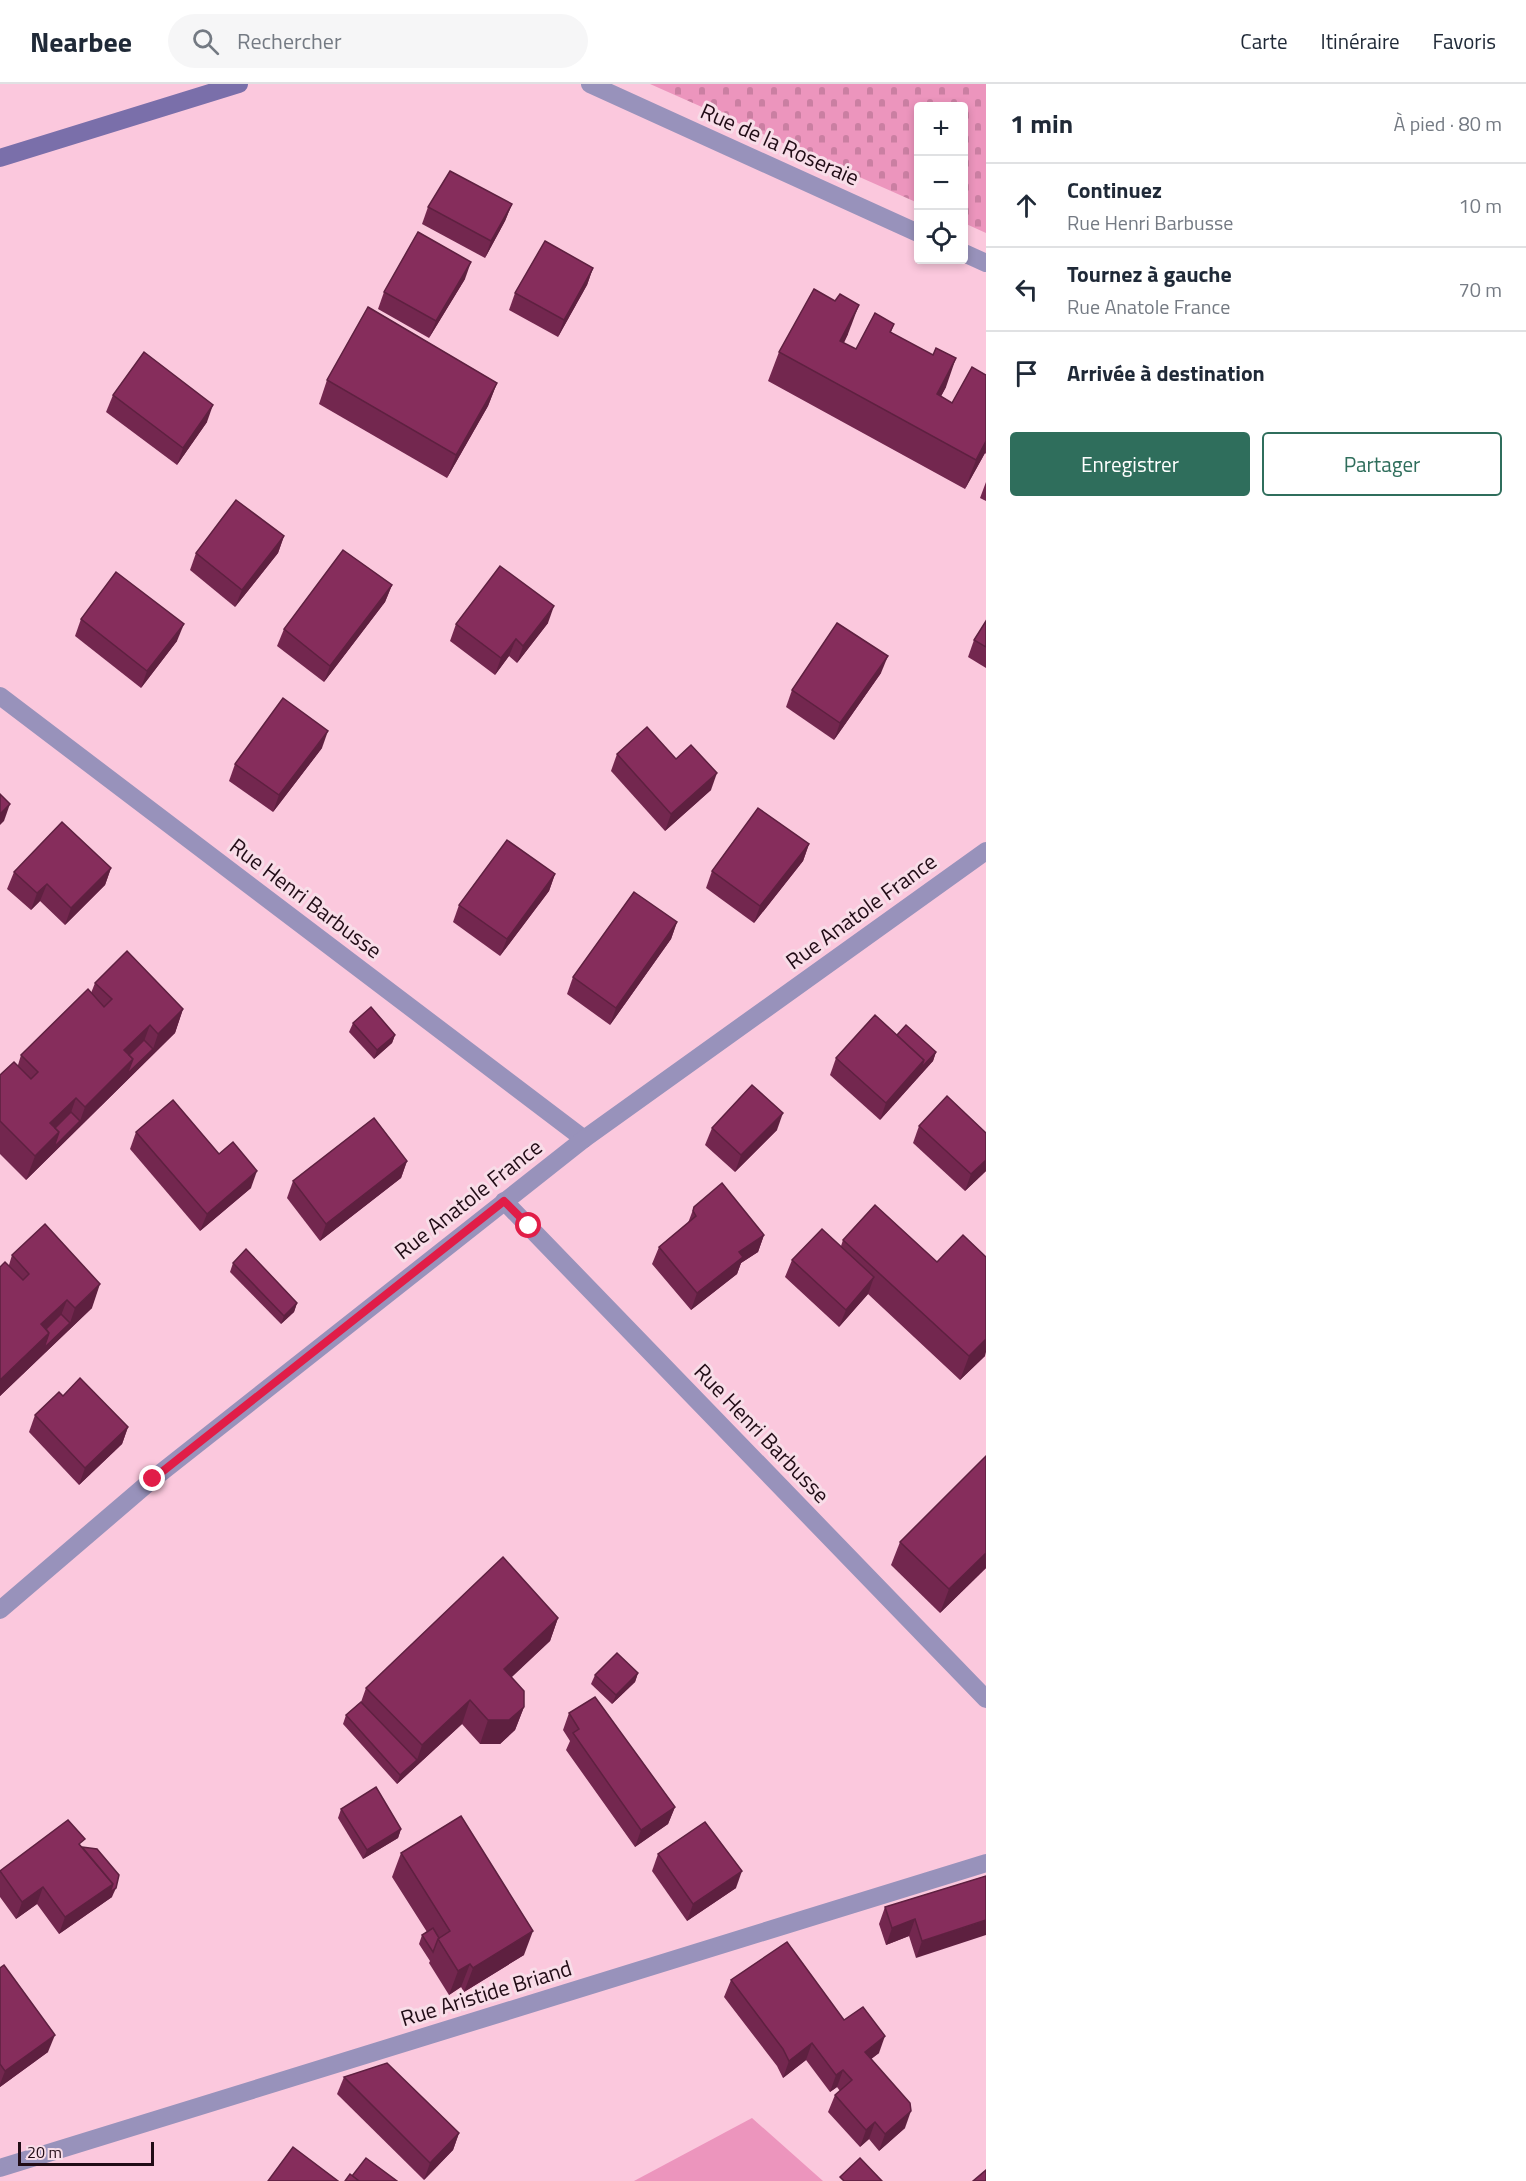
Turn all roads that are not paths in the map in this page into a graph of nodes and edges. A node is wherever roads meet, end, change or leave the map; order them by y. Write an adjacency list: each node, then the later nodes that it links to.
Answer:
1 (239, 84): 3 (main road)
2 (590, 84): 4 (street, Rue de la Roseraie)
3 (0, 158)
4 (914, 231)
5 (968, 255): 6 (street)
6 (986, 263)
7 (0, 696): 9 (street, Rue Henri Barbusse)
8 (986, 851): 9 (street, Rue Anatole France)
9 (584, 1138): 10 (street, Rue Anatole France)
10 (504, 1201): 11 (street, Rue Anatole France); 12 (street, Rue Henri Barbusse)
11 (0, 1610)
12 (986, 1699)
13 (986, 1863): 14 (street, Rue Aristide Briand)
14 (0, 2168)

